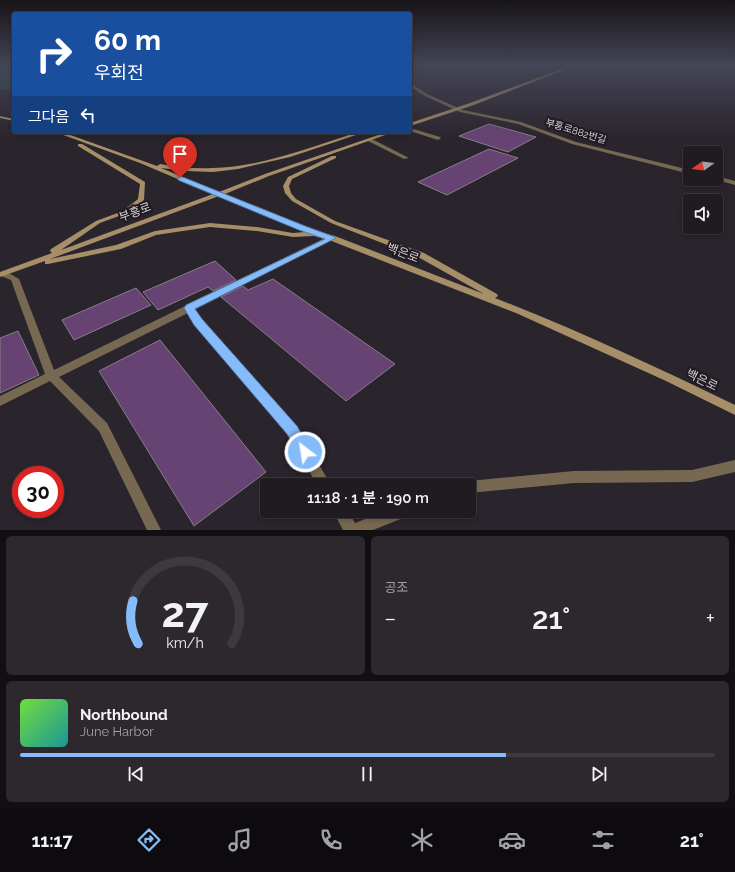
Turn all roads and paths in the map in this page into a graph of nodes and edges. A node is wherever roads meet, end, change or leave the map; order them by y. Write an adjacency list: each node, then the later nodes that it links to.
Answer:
1 (418, 90): 3 (street)
2 (508, 90): 3 (main road)
3 (456, 109): 6 (main road); 18 (street, 부흥로882번길)
4 (0, 117): 5 (main road)
5 (12, 120)
6 (412, 125)
7 (412, 130): 12 (street)
8 (62, 134): 25 (main road)
9 (63, 134): 17 (main road, 백은로)
10 (357, 134): 15 (main road)
11 (386, 134): 13 (main road, 부흥로)
12 (438, 138)
13 (370, 140): 14 (main road, 부흥로); 16 (street)
14 (357, 145): 19 (main road, 부흥로); 29 (main road)
15 (297, 153): 17 (main road); 19 (main road)
16 (406, 158)
17 (142, 162): 22 (main road, 백은로)
18 (683, 170)
19 (267, 175): 22 (main road, 부흥로)
20 (723, 179): 21 (street)
21 (735, 182)
22 (219, 194): 23 (main road, 백은로); 25 (main road, 부흥로)
23 (316, 234): 24 (main road, 백은로); 26 (main road)
24 (332, 238): 28 (street); 29 (main road, 백은로)
25 (40, 261): 26 (main road, 부흥로)
26 (20, 268): 27 (main road, 부흥로)
27 (2, 274): 30 (street)
28 (189, 308): 30 (street); 34 (street)
29 (519, 311): 32 (main road, 백은로)
30 (51, 376): 31 (street); 38 (street)
31 (0, 401)
32 (735, 410)
33 (735, 466): 35 (street)
34 (320, 478)
35 (476, 486)
36 (344, 518): 39 (street)
37 (385, 518): 40 (street)
38 (154, 530)
39 (351, 530)
40 (355, 530)

